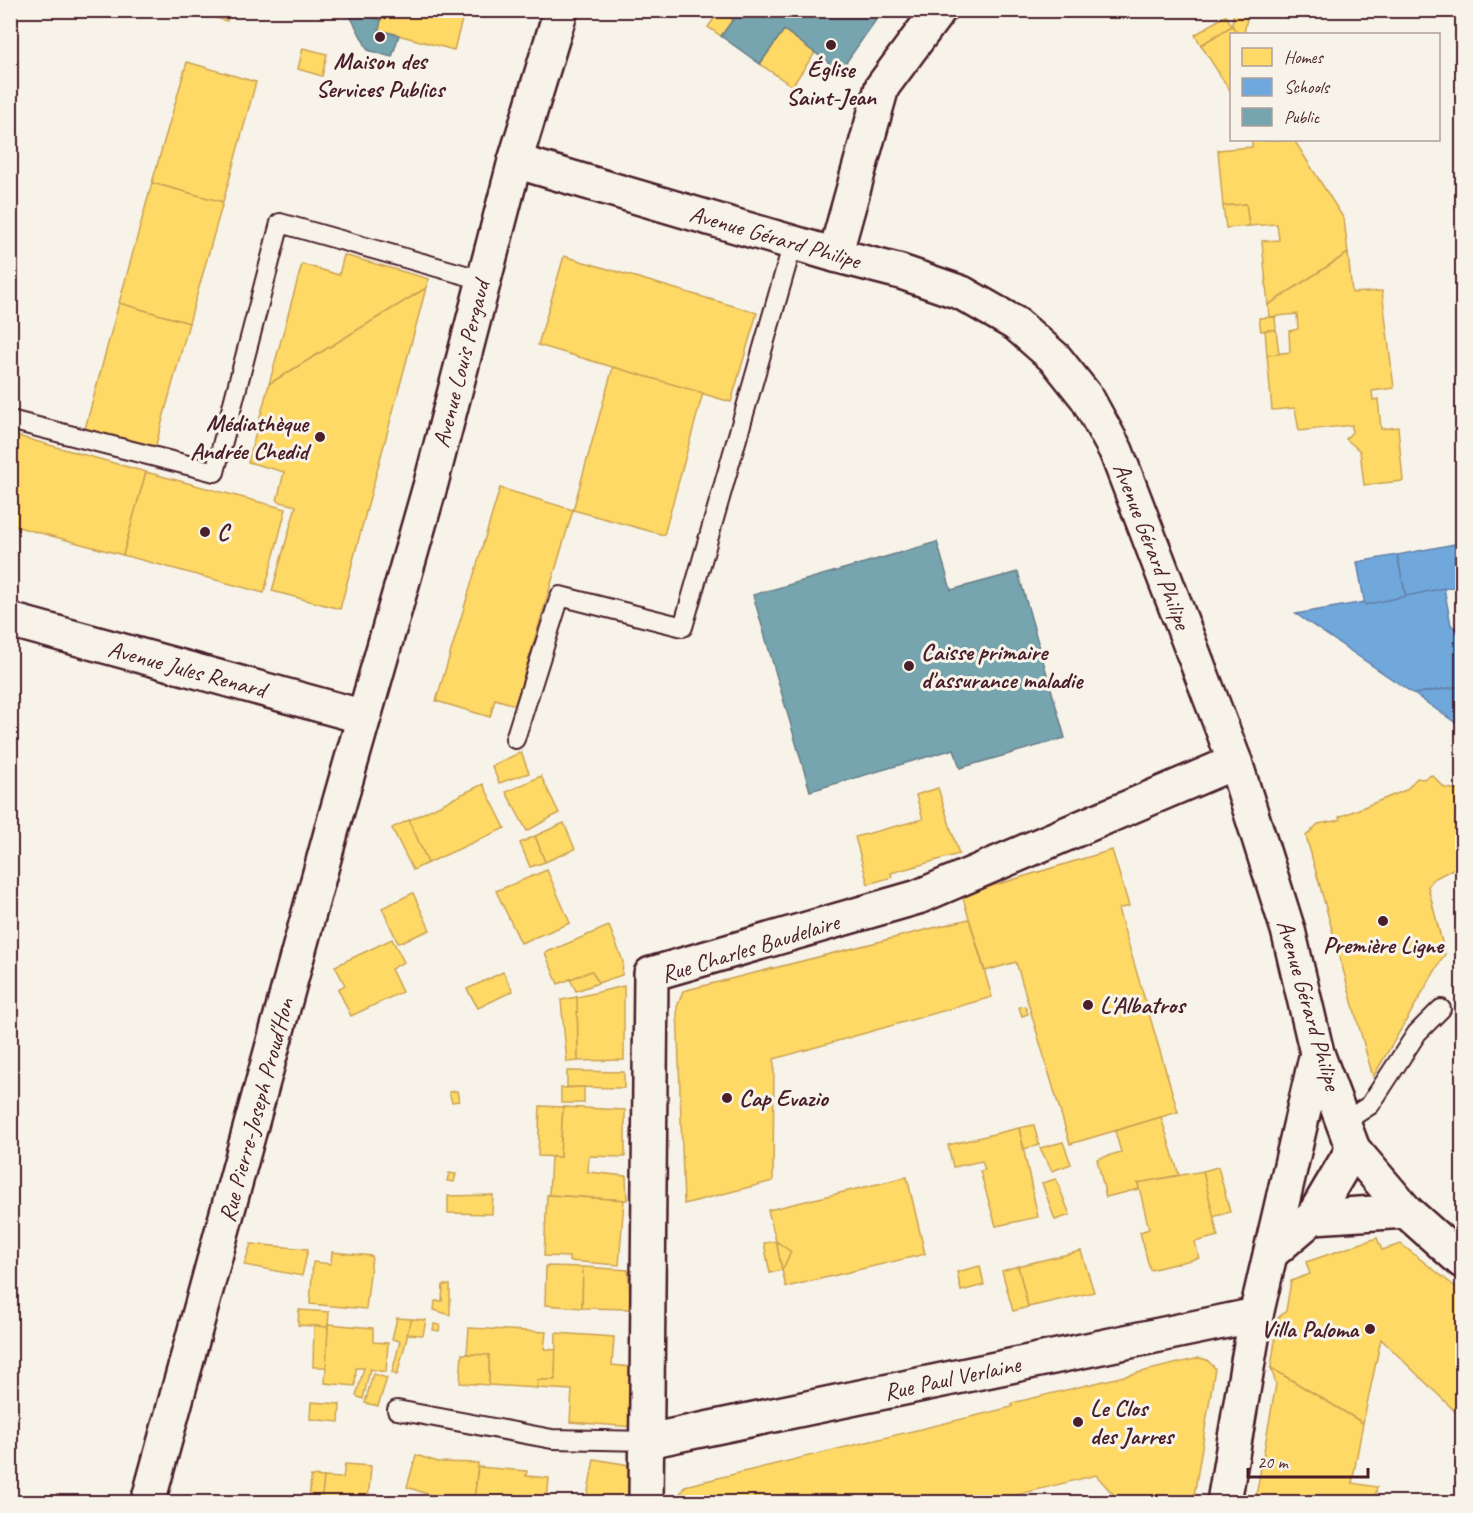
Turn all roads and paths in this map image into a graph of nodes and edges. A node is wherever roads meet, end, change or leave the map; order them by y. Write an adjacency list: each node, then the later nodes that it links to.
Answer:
1 (561, 10): 3 (street, Avenue Louis Pergaud)
2 (939, 10): 5 (street)
3 (515, 161): 4 (street, Avenue Gérard Philipe); 6 (street, Avenue Louis Pergaud)
4 (793, 243): 5 (street, Avenue Gérard Philipe); 10 (lane)
5 (835, 255): 11 (street, Avenue Gérard Philipe)
6 (483, 280): 7 (lane); 9 (street, Avenue Louis Pergaud)
7 (10, 420)
8 (10, 620): 9 (street, Avenue Jules Renard)
9 (364, 717): 23 (street, Rue Pierre-Joseph Proud'Hon)
10 (515, 739)
11 (1235, 762): 13 (street, Avenue Gérard Philipe); 22 (street, Rue Charles Baudelaire)
12 (1442, 1009): 14 (lane)
13 (1317, 1053): 14 (street, Avenue Gérard Philipe); 15 (street)
14 (1349, 1136): 15 (street); 16 (street, Avenue Gérard Philipe); 17 (street)
15 (1292, 1163): 18 (street)
16 (1406, 1211): 17 (street); 19 (street, Avenue Gérard Philipe)
17 (1313, 1216): 18 (street)
18 (1271, 1253): 20 (street)
19 (1462, 1261)
20 (1256, 1315): 22 (street, Rue Paul Verlaine); 25 (street)
21 (397, 1410): 22 (lane)
22 (648, 1442): 24 (street, Rue Charles Baudelaire)
23 (148, 1503)
24 (646, 1503)
25 (1224, 1503)

